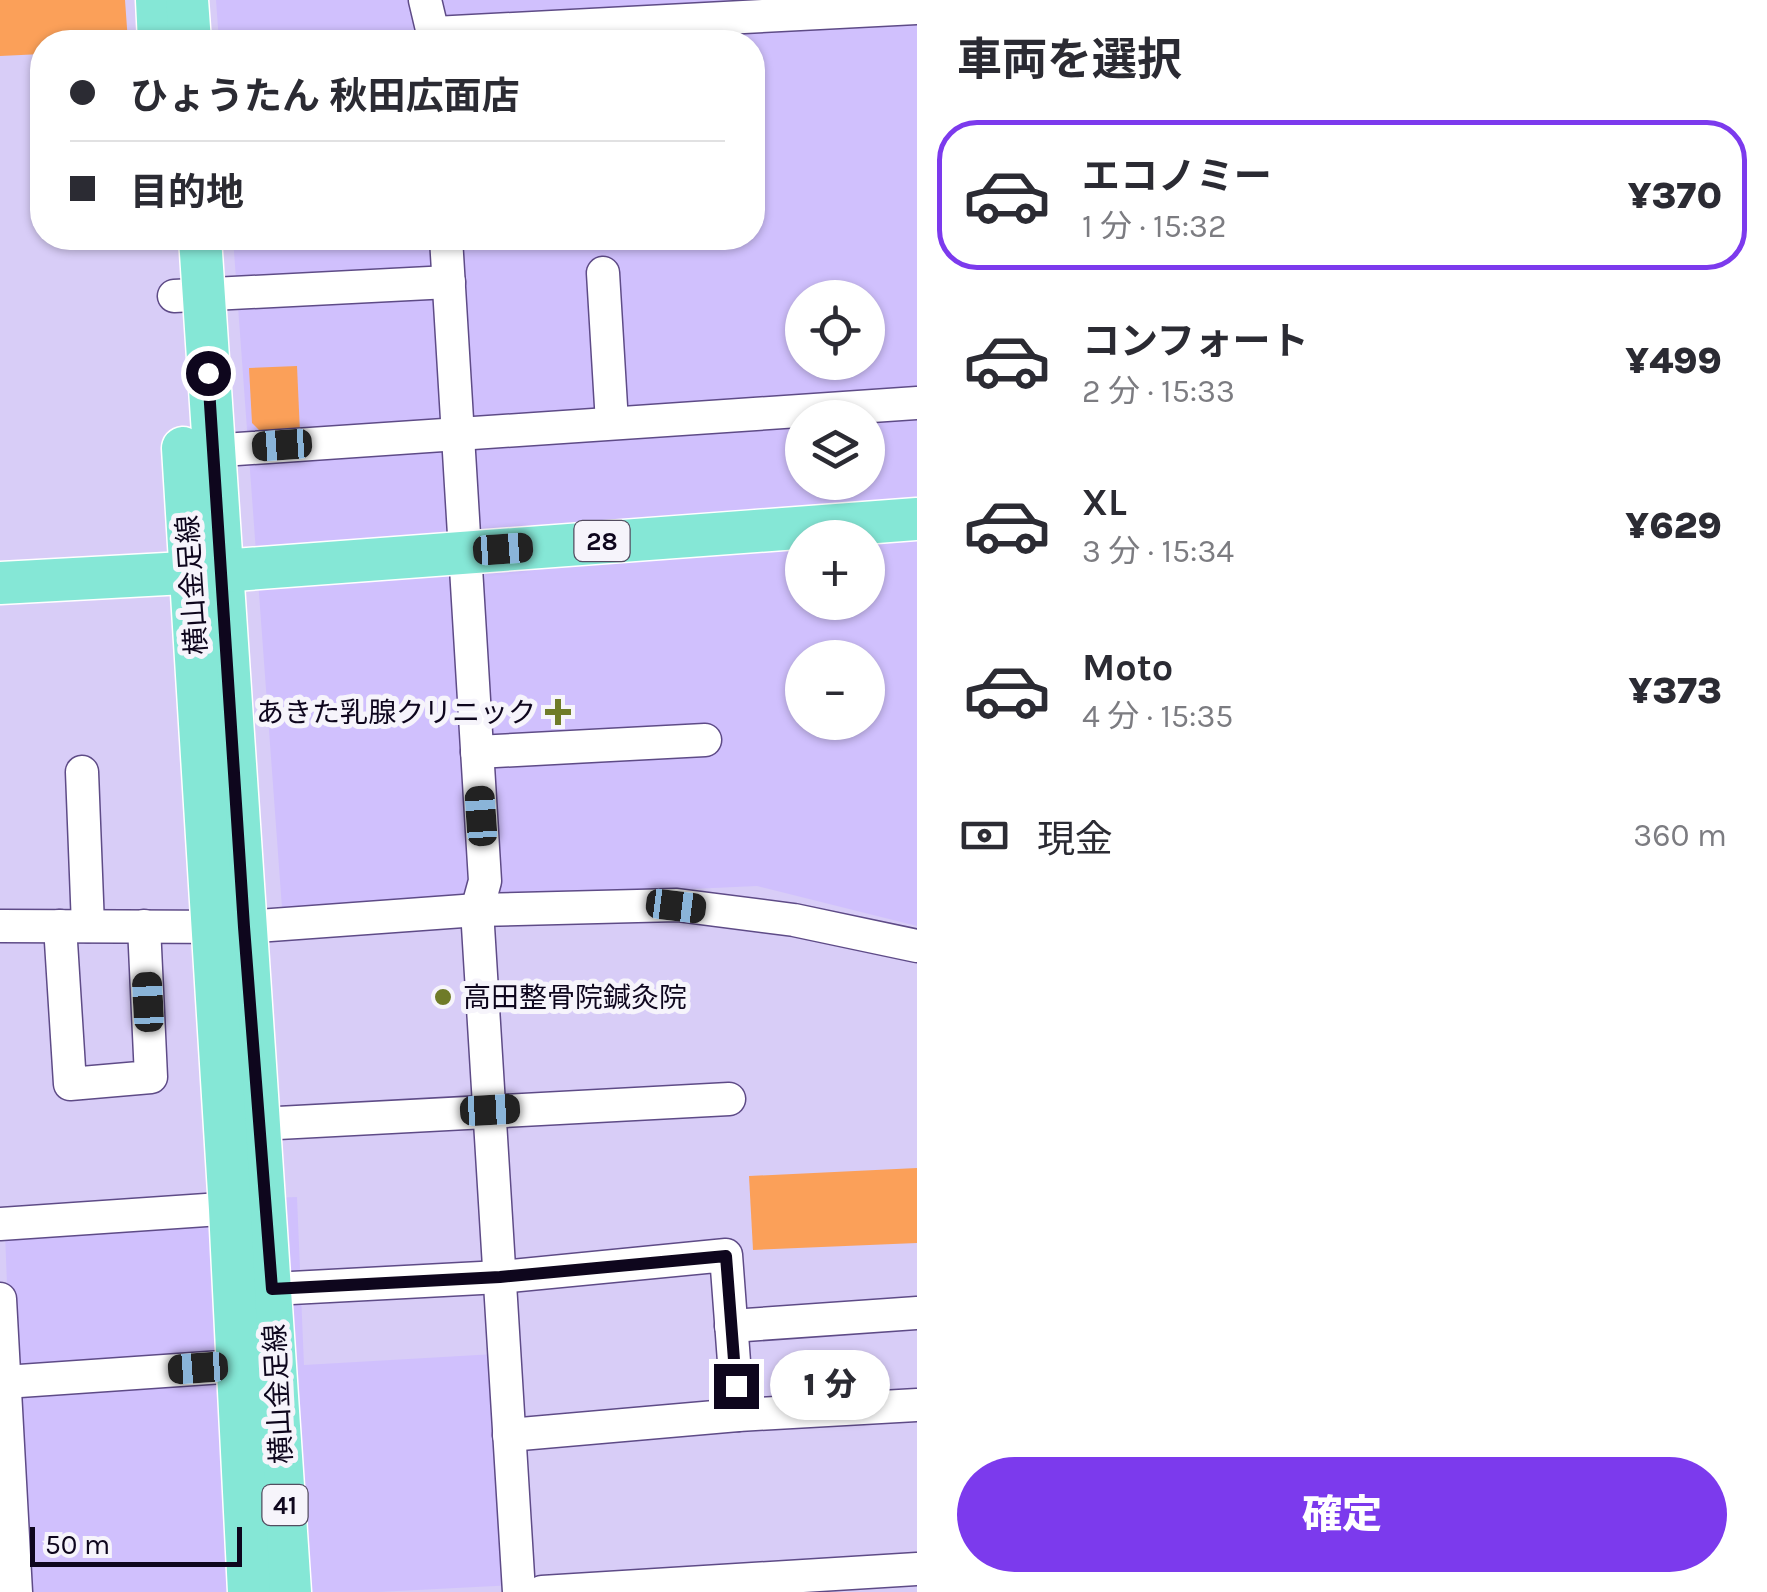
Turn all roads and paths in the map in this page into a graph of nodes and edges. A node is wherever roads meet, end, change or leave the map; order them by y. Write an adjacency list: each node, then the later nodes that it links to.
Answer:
1 (156, 0): 5 (main road)
2 (188, 0): 6 (main road)
3 (425, 0): 7 (street)
4 (917, 8): 8 (street)
5 (158, 30)
6 (189, 30)
7 (433, 30)
8 (564, 30)
9 (175, 250): 14 (main road, 横山金足線 / 41)
10 (198, 250): 14 (main road, 横山金足線 / 41)
11 (447, 250): 13 (street)
12 (603, 273): 16 (street)
13 (449, 282): 14 (street); 17 (street)
14 (188, 296): 18 (main road, 横山金足線 / 41)
15 (917, 403): 16 (street)
16 (612, 423): 17 (street)
17 (458, 432): 18 (street); 20 (street)
18 (198, 451): 21 (main road, 横山金足線 / 41)
19 (917, 519): 20 (main road, 28)
20 (465, 552): 21 (main road, 28); 24 (street)
21 (206, 571): 22 (main road, 28); 30 (main road, 横山金足線 / 41)
22 (0, 582)
23 (706, 740): 24 (street)
24 (477, 752): 26 (street)
25 (82, 772): 28 (street)
26 (477, 910): 30 (street); 31 (street); 33 (street)
27 (0, 926): 28 (street)
28 (74, 926): 29 (street); 29 (street)
29 (144, 926): 30 (street)
30 (228, 927): 34 (main road, 横山金足線 / 41); 35 (main road, 横山金足線 / 41)
31 (917, 946)
32 (729, 1099): 33 (street)
33 (490, 1110): 34 (street); 37 (street)
34 (259, 1124): 35 (main road, 横山金足線 / 41)
35 (248, 1207): 36 (street); 38 (main road, 横山金足線 / 41); 42 (main road, 横山金足線 / 41)
36 (0, 1224)
37 (500, 1277): 38 (street); 41 (street); 46 (street)
38 (272, 1289): 51 (main road, 横山金足線 / 41)
39 (0, 1299): 43 (street)
40 (917, 1313): 41 (street)
41 (731, 1326): 45 (street)
42 (237, 1366): 43 (street); 50 (main road, 横山金足線 / 41)
43 (5, 1382): 47 (street)
44 (917, 1405): 45 (street)
45 (738, 1415): 46 (street)
46 (510, 1435): 52 (street)
47 (4, 1462): 49 (street)
48 (917, 1569): 53 (street)
49 (16, 1592)
50 (249, 1592)
51 (290, 1592)
52 (519, 1592)
53 (542, 1592)

